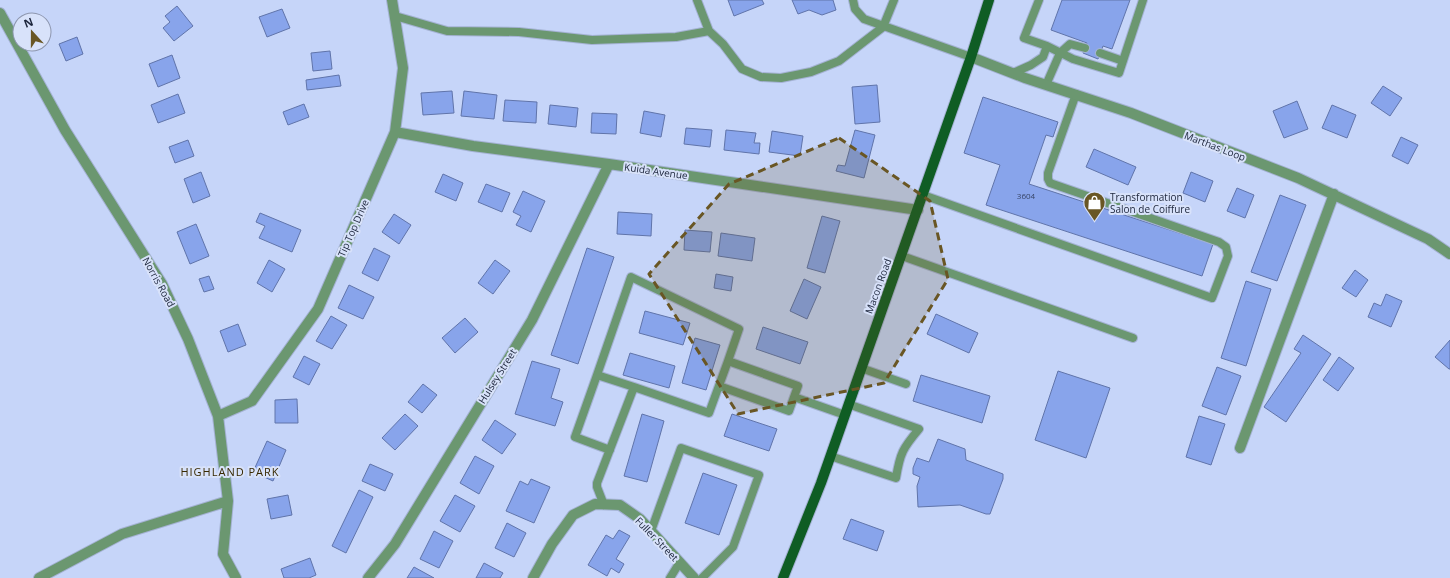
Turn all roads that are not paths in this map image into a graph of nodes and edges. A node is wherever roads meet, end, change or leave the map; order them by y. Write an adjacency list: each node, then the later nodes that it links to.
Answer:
1 (392, 0): 9 (street, Tip Top Drive)
2 (697, 0): 11 (lane)
3 (853, 0): 10 (lane)
4 (894, 0): 10 (lane)
5 (989, 0): 16 (main road, Macon Road)
6 (1039, 0): 12 (lane)
7 (1143, 0): 17 (lane)
8 (0, 13): 38 (street, Norris Road)
9 (395, 16): 11 (lane); 21 (street, Tip Top Drive)
10 (883, 27): 11 (lane); 16 (lane)
11 (709, 30)
12 (1047, 46): 14 (lane); 18 (lane)
13 (1085, 48): 14 (lane)
14 (1060, 53): 17 (lane); 19 (lane)
15 (1100, 53): 17 (lane)
16 (971, 57): 18 (street, Marthas Loop); 24 (main road, Macon Road)
17 (1123, 61)
18 (1013, 73): 19 (street, Marthas Loop)
19 (1046, 85): 20 (street, Marthas Loop)
20 (1076, 94): 23 (street, Marthas Loop); 24 (lane)
21 (395, 132): 22 (street, Kuida Avenue); 38 (street, Tip Top Drive)
22 (608, 164): 25 (street, Kuida Avenue); 48 (street, Hulsey Street)
23 (1334, 194): 26 (street, Marthas Loop); 39 (street)
24 (923, 195): 25 (main road, Macon Road)
25 (918, 210): 27 (main road, Macon Road)
26 (1450, 254)
27 (902, 256): 28 (lane); 30 (main road, Macon Road)
28 (1133, 338)
29 (728, 361): 31 (lane); 33 (lane); 35 (lane)
30 (862, 368): 32 (lane); 36 (main road, Macon Road)
31 (597, 375): 34 (lane); 40 (lane)
32 (906, 384)
33 (719, 386): 34 (lane); 35 (lane)
34 (634, 387): 40 (lane)
35 (794, 398): 37 (lane)
36 (848, 404): 37 (main road, Macon Road); 41 (lane)
37 (844, 415): 41 (main road, Macon Road)
38 (218, 416): 42 (street, Norris Road)
39 (1240, 448)
40 (610, 450): 43 (lane)
41 (830, 456): 53 (main road, Macon Road)
42 (228, 501): 46 (street); 47 (street, Norris Road)
43 (604, 505): 44 (street, Fuller Street); 49 (street, Fuller Street)
44 (651, 531): 45 (street, Fuller Street); 52 (lane)
45 (680, 562): 50 (lane); 51 (street, Fuller Street)
46 (39, 578)
47 (236, 578)
48 (368, 578)
49 (533, 578)
50 (670, 578)
51 (694, 578)
52 (702, 578)
53 (783, 578)

